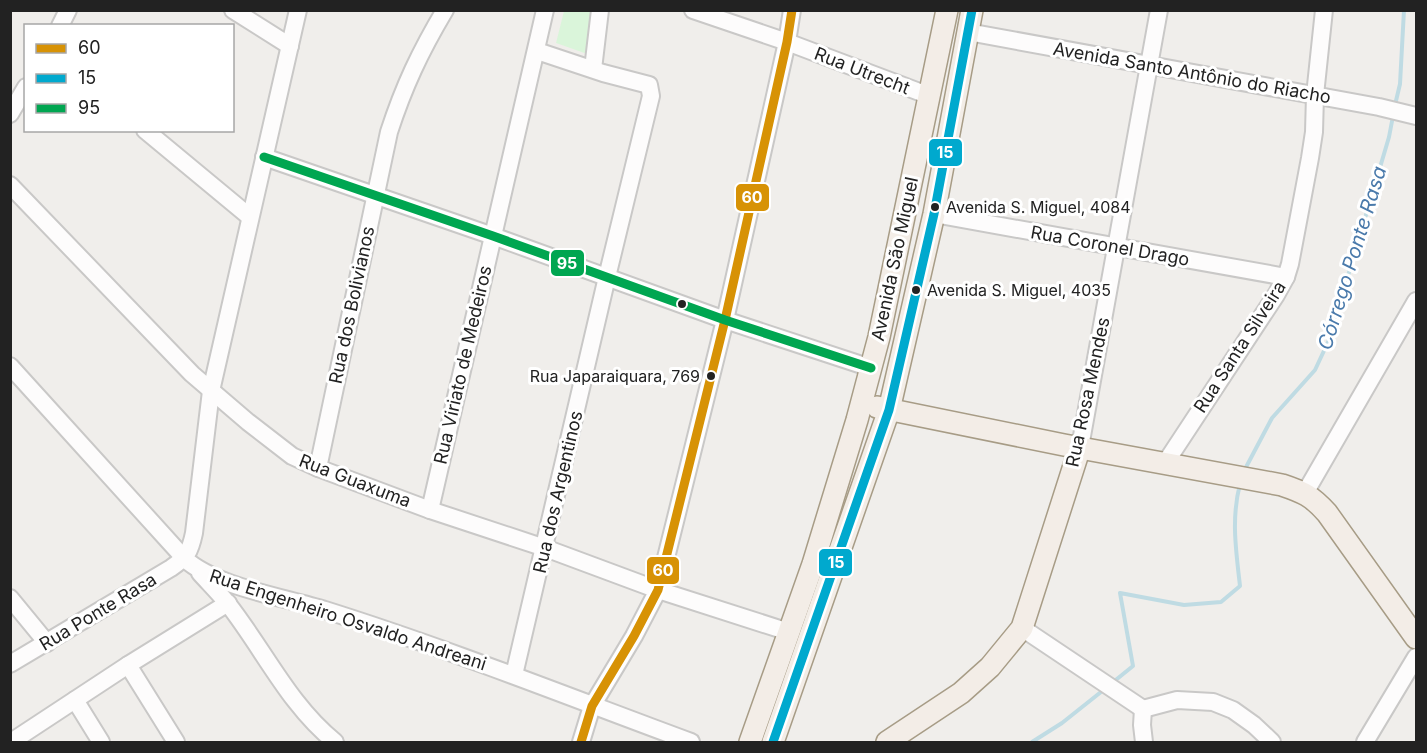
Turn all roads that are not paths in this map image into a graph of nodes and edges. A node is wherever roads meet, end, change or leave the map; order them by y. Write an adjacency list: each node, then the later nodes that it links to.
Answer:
1 (68, 10): 13 (street)
2 (233, 10): 16 (street)
3 (298, 10): 16 (street)
4 (445, 10): 28 (street, Rua dos Bolivianos)
5 (545, 10): 17 (street, Rua Viriato de Medeiros)
6 (600, 10): 19 (street)
7 (693, 10): 15 (street, Rua Utrecht)
8 (792, 10): 15 (street)
9 (947, 10): 22 (main road, Avenida São Miguel)
10 (972, 10): 14 (main road, Avenida São Miguel)
11 (1159, 10): 18 (street, Rua Rosa Mendes)
12 (1323, 10): 21 (street, Rua Santa Silveira)
13 (61, 24)
14 (968, 32): 18 (street, Avenida Santo Antônio do Riacho); 29 (main road, Avenida São Miguel)
15 (787, 42): 22 (street, Rua Utrecht); 36 (street)
16 (290, 46): 26 (street)
17 (537, 51): 19 (street); 31 (street, Rua Viriato de Medeiros)
18 (1149, 66): 21 (street, Avenida Santo Antônio do Riacho); 32 (street, Rua Rosa Mendes)
19 (593, 69): 33 (street, Rua dos Argentinos)
20 (24, 90): 23 (street)
21 (1315, 95): 24 (street, Avenida Santo Antônio do Riacho); 34 (street, Rua Santa Silveira)
22 (930, 96): 37 (main road, Avenida São Miguel)
23 (10, 114)
24 (1416, 116)
25 (147, 132): 30 (street)
26 (264, 157): 28 (street); 30 (street)
27 (10, 185): 40 (street, Rua Guaxuma)
28 (375, 196): 31 (street); 44 (street, Rua dos Bolivianos)
29 (934, 214): 32 (street, Rua Coronel Drago); 41 (main road, Avenida São Miguel)
30 (250, 217): 40 (street)
31 (494, 236): 33 (street); 46 (street, Rua Viriato de Medeiros)
32 (1117, 247): 34 (street, Rua Coronel Drago); 42 (street, Rua Rosa Mendes)
33 (607, 277): 36 (street); 47 (street, Rua dos Argentinos)
34 (1286, 277): 43 (street, Rua Santa Silveira)
35 (1416, 301): 45 (street)
36 (725, 320): 39 (street); 49 (street)
37 (879, 337): 39 (main road, Avenida São Miguel); 41 (main road)
38 (10, 366): 48 (street, Rua Engenheiro Osvaldo Andreani)
39 (871, 368): 53 (main road, Avenida São Miguel)
40 (211, 391): 44 (street, Rua Guaxuma); 48 (street)
41 (889, 410): 42 (main road); 70 (main road, Avenida São Miguel)
42 (1080, 447): 43 (main road); 52 (main road, Rua Rosa Mendes)
43 (1166, 462): 45 (main road)
44 (318, 468): 46 (street, Rua Guaxuma)
45 (1305, 493): 54 (main road)
46 (430, 510): 47 (street, Rua Guaxuma)
47 (545, 548): 49 (street, Rua Guaxuma); 59 (street, Rua dos Argentinos)
48 (191, 564): 51 (street); 55 (street, Rua Ponte Rasa); 59 (street, Rua Engenheiro Osvaldo Andreani)
49 (658, 590): 53 (street, Rua Guaxuma); 61 (street)
50 (10, 598): 55 (street)
51 (228, 603): 58 (street); 66 (street)
52 (1022, 628): 62 (street); 71 (main road, Rua Rosa Mendes)
53 (789, 632): 69 (main road, Avenida São Miguel)
54 (1416, 638)
55 (47, 643): 57 (street, Rua Ponte Rasa)
56 (1416, 657): 74 (street)
57 (10, 664)
58 (128, 665): 60 (street); 65 (street)
59 (514, 675): 61 (street, Rua Engenheiro Osvaldo Andreani)
60 (75, 700): 63 (street); 64 (street)
61 (592, 706): 67 (street); 68 (street, Rua Engenheiro Osvaldo Andreani)
62 (1143, 709): 72 (street); 73 (street)
63 (11, 742)
64 (101, 742)
65 (176, 742)
66 (335, 742)
67 (582, 742)
68 (691, 742)
69 (750, 742)
70 (773, 742)
71 (887, 742)
72 (1144, 742)
73 (1272, 742)
74 (1365, 742)

